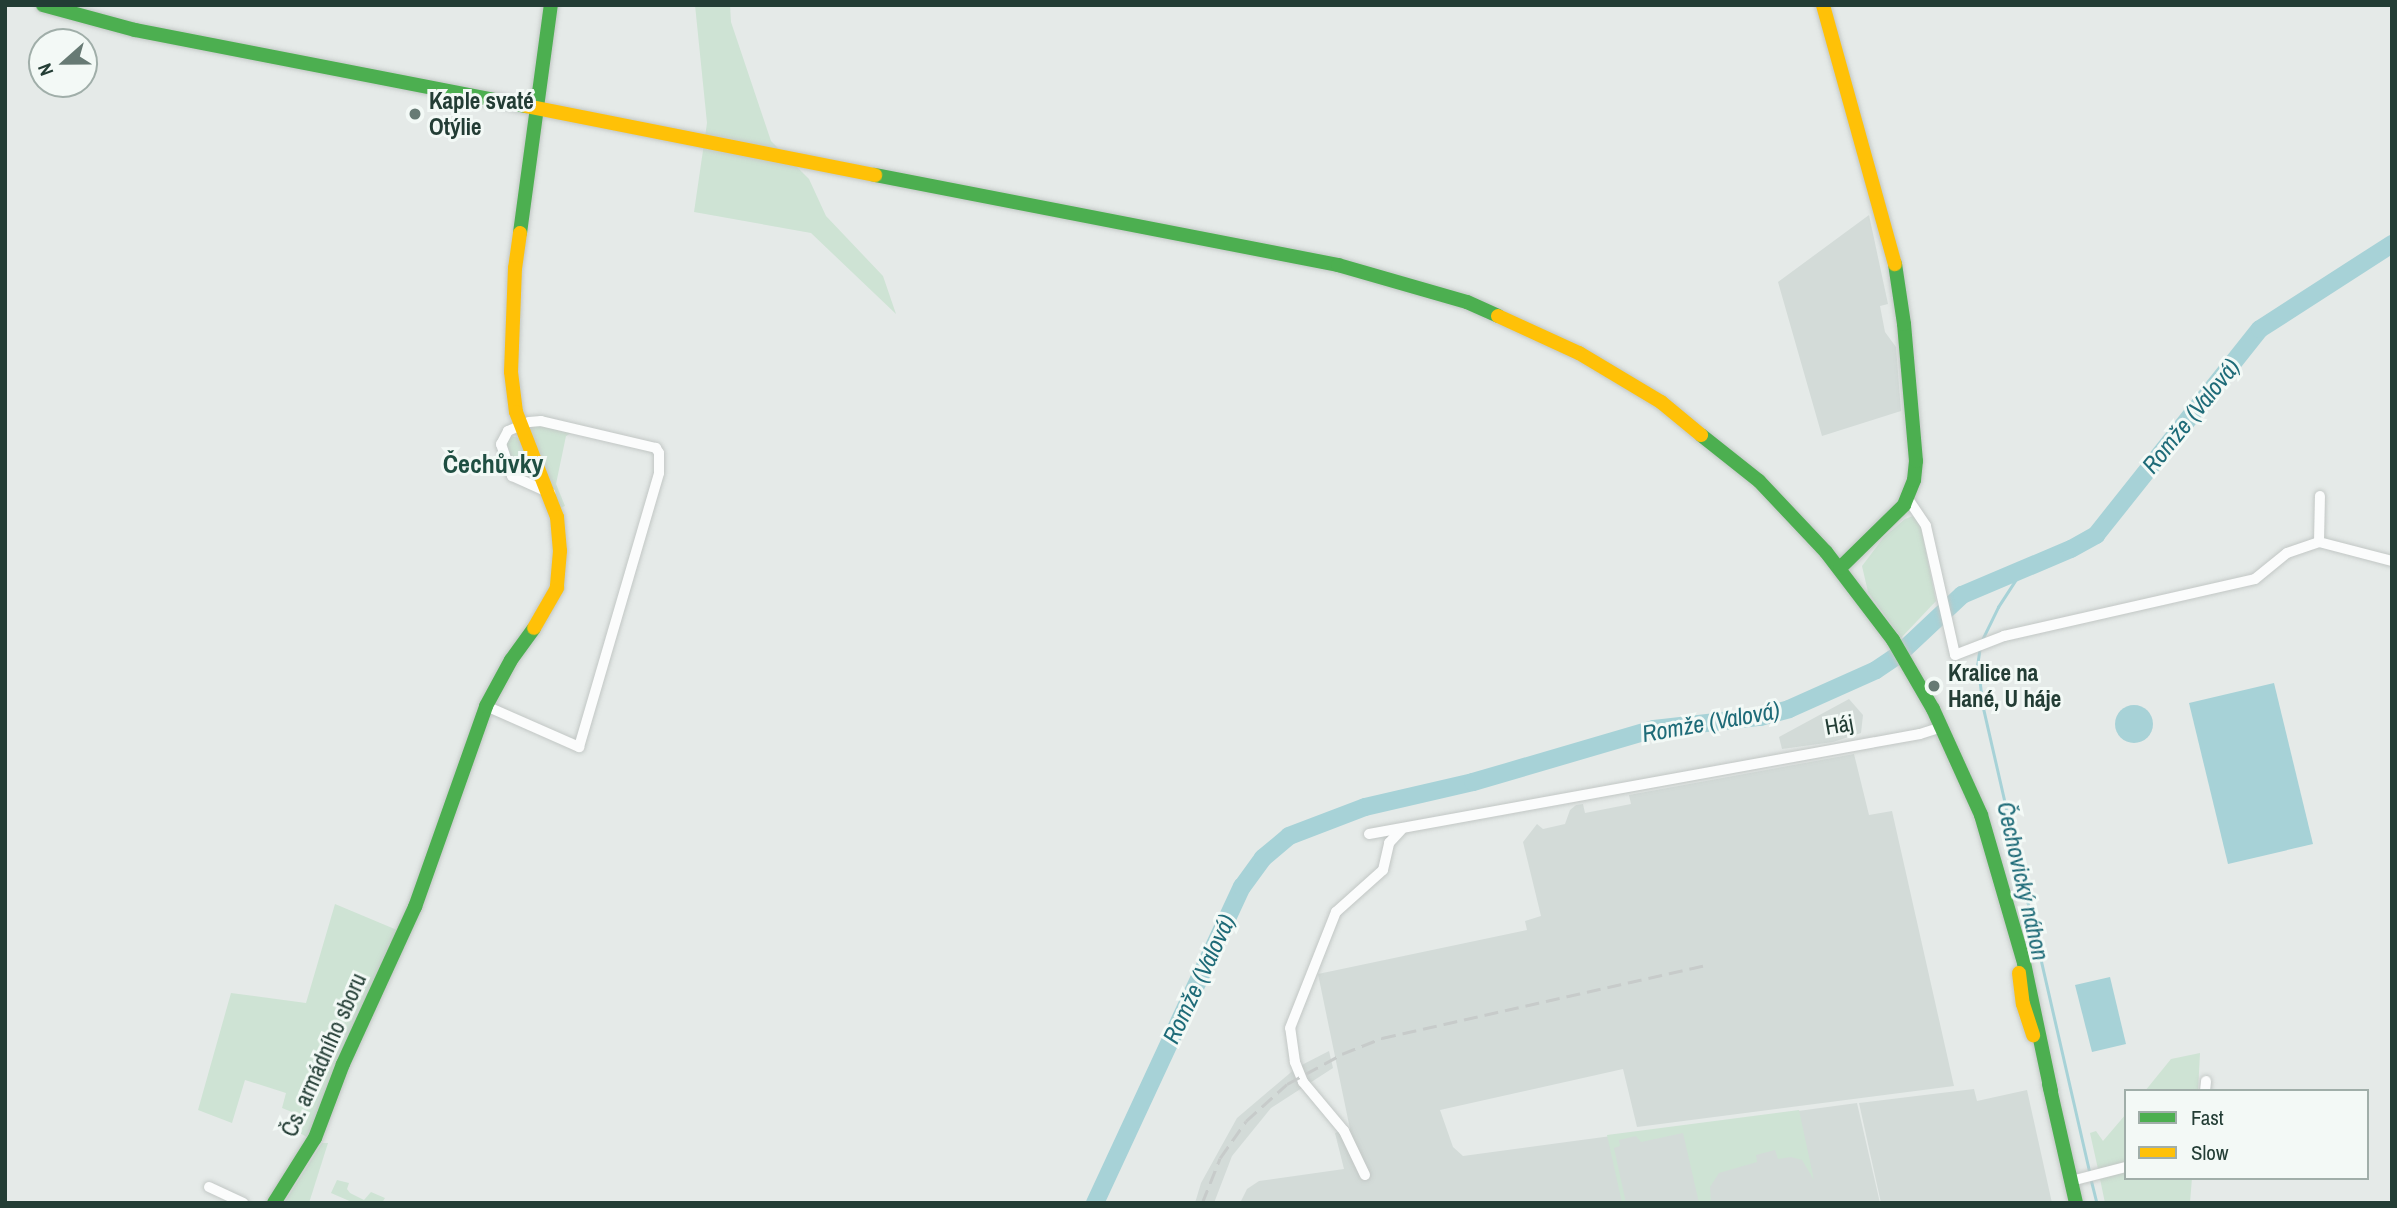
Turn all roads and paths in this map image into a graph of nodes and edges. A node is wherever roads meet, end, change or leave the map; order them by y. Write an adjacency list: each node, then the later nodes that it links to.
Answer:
1 (43, 5): 4 (main road)
2 (551, 5): 4 (main road, Čs. armádního sboru)
3 (1824, 5): 8 (main road)
4 (536, 109): 5 (main road, Čs. armádního sboru); 11 (main road)
5 (521, 425): 6 (main road, Čs. armádního sboru); 6 (street); 12 (street)
6 (550, 493): 12 (main road, Čs. armádního sboru)
7 (2320, 496): 9 (street)
8 (1908, 499): 9 (street); 11 (main road)
9 (2319, 542): 10 (street)
10 (2392, 561)
11 (1840, 568): 13 (main road)
12 (486, 706): 21 (main road, Čs. armádního sboru)
13 (1942, 727): 14 (street, Háj); 18 (main road)
14 (1404, 828): 15 (street, Háj); 17 (street)
15 (1368, 834)
16 (2124, 1168): 18 (street)
17 (1365, 1175)
18 (2079, 1179): 22 (main road)
19 (209, 1187): 20 (street)
20 (244, 1203)
21 (274, 1203)
22 (2076, 1203)

